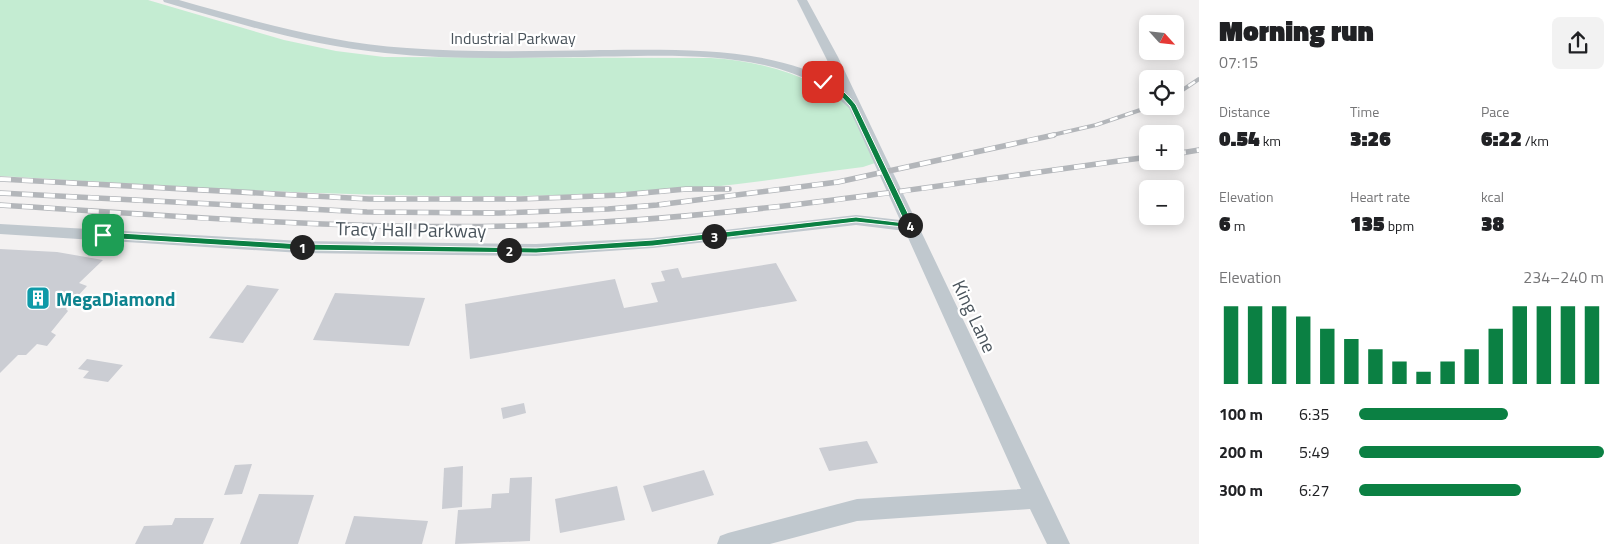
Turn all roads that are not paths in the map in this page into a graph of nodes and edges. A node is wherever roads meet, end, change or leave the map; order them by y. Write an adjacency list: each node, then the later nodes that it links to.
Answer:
1 (168, 0): 3 (street, Industrial Parkway)
2 (802, 0): 3 (street, King Lane)
3 (853, 105): 4 (street, King Lane)
4 (910, 226): 5 (street, Tracy Hall Parkway); 6 (street, King Lane)
5 (0, 229)
6 (1036, 498): 7 (street); 8 (street, King Lane)
7 (728, 544)
8 (1059, 544)

